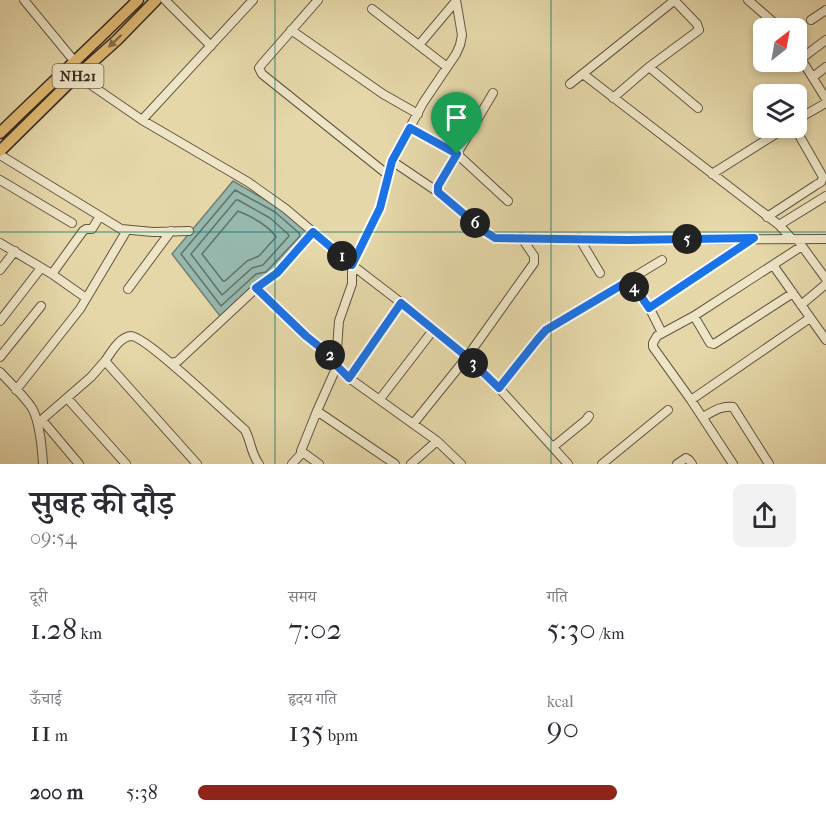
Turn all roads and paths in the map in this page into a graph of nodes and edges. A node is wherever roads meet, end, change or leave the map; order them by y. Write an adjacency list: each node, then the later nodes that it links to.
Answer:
1 (24, 0): 19 (street)
2 (138, 0): 19 (highway, NH21)
3 (156, 0): 25 (highway, NH21, one-way to 25)
4 (165, 0): 17 (street)
5 (253, 0): 17 (street)
6 (318, 0): 14 (street)
7 (675, 0): 21 (street); 24 (street)
8 (748, 0): 12 (street)
9 (456, 1): 16 (street); 20 (street)
10 (372, 9): 16 (street)
11 (826, 10): 13 (street)
12 (769, 18)
13 (811, 20)
14 (291, 30): 33 (street); 43 (street)
15 (826, 40): 18 (street)
16 (419, 45): 20 (street)
17 (211, 46): 34 (street)
18 (807, 51)
19 (71, 65): 25 (street); 36 (highway, NH21)
20 (447, 67): 33 (street)
21 (649, 67): 29 (street); 31 (street)
22 (826, 67): 26 (street)
23 (807, 68): 26 (street)
24 (582, 74): 27 (street); 29 (street)
25 (78, 76): 34 (street); 39 (highway, NH21)
26 (813, 77): 30 (street)
27 (570, 84)
28 (493, 93): 40 (street)
29 (614, 98): 42 (street)
30 (826, 98): 32 (street)
31 (698, 108)
32 (807, 112)
33 (418, 114): 35 (street)
34 (142, 120): 55 (street)
35 (410, 128): 40 (street); 41 (street)
36 (0, 133)
37 (769, 138): 42 (street)
38 (801, 138): 49 (street)
39 (0, 153): 48 (street)
40 (457, 154): 45 (street); 47 (street)
41 (392, 161): 43 (street); 45 (street)
42 (712, 174): 49 (street)
43 (388, 175): 65 (street)
44 (0, 180): 50 (street)
45 (438, 192): 56 (street)
46 (826, 196): 51 (street)
47 (508, 201)
48 (100, 216): 52 (street); 70 (street)
49 (767, 216): 51 (street)
50 (72, 223)
51 (779, 225): 59 (street)
52 (127, 230): 53 (street); 76 (street)
53 (171, 231): 54 (street); 74 (street)
54 (189, 231)
55 (313, 232): 65 (street); 73 (street)
56 (521, 237): 57 (street); 88 (street)
57 (579, 238): 58 (street); 69 (street)
58 (754, 238): 59 (street); 80 (street)
59 (794, 238): 60 (street); 62 (street)
60 (826, 239)
61 (0, 243): 63 (street)
62 (802, 246): 66 (street); 72 (street)
63 (15, 252): 67 (street); 68 (street)
64 (662, 260): 71 (street)
65 (352, 265): 77 (street); 91 (street)
66 (773, 265): 75 (street); 81 (street)
67 (41, 268): 70 (street); 83 (street)
68 (0, 270)
69 (600, 273)
70 (52, 274): 76 (street)
71 (630, 280): 80 (street); 94 (street)
72 (826, 281): 78 (street)
73 (256, 288): 90 (street); 91 (street)
74 (128, 289)
75 (793, 293): 78 (street); 81 (street)
76 (86, 298): 95 (street)
77 (401, 303): 84 (street); 93 (street)
78 (801, 305): 82 (street)
79 (41, 306): 87 (street)
80 (649, 308): 85 (street)
81 (694, 316): 85 (street)
82 (810, 318): 86 (street); 98 (street)
83 (0, 321)
84 (434, 329): 88 (street); 97 (street)
85 (662, 333): 98 (street)
86 (826, 340)
87 (0, 357)
88 (467, 357): 94 (street); 104 (street)
89 (105, 362): 90 (street); 96 (street); 111 (street)
90 (171, 363): 112 (street)
91 (336, 363): 93 (street); 100 (street)
92 (0, 372): 95 (street)
93 (349, 378): 97 (street)
94 (499, 388): 106 (street)
95 (16, 390): 103 (street)
96 (67, 398): 103 (street); 110 (street)
97 (380, 399): 104 (street)
98 (692, 400): 102 (street)
99 (668, 410): 119 (street)
100 (317, 411): 107 (street); 115 (street)
101 (589, 416): 106 (street)
102 (703, 417): 122 (street); 123 (street)
103 (40, 422): 108 (street); 109 (street)
104 (413, 424): 105 (street)
105 (437, 441): 116 (street); 117 (street)
106 (553, 447): 118 (street)
107 (302, 453): 113 (street); 114 (street)
108 (43, 464)
109 (79, 464)
110 (126, 464)
111 (197, 464)
112 (259, 464)
113 (292, 464)
114 (319, 464)
115 (395, 464)
116 (411, 464)
117 (461, 464)
118 (568, 464)
119 (602, 464)
120 (677, 464): 121 (street)
121 (692, 464)
122 (733, 464)
123 (769, 464)

